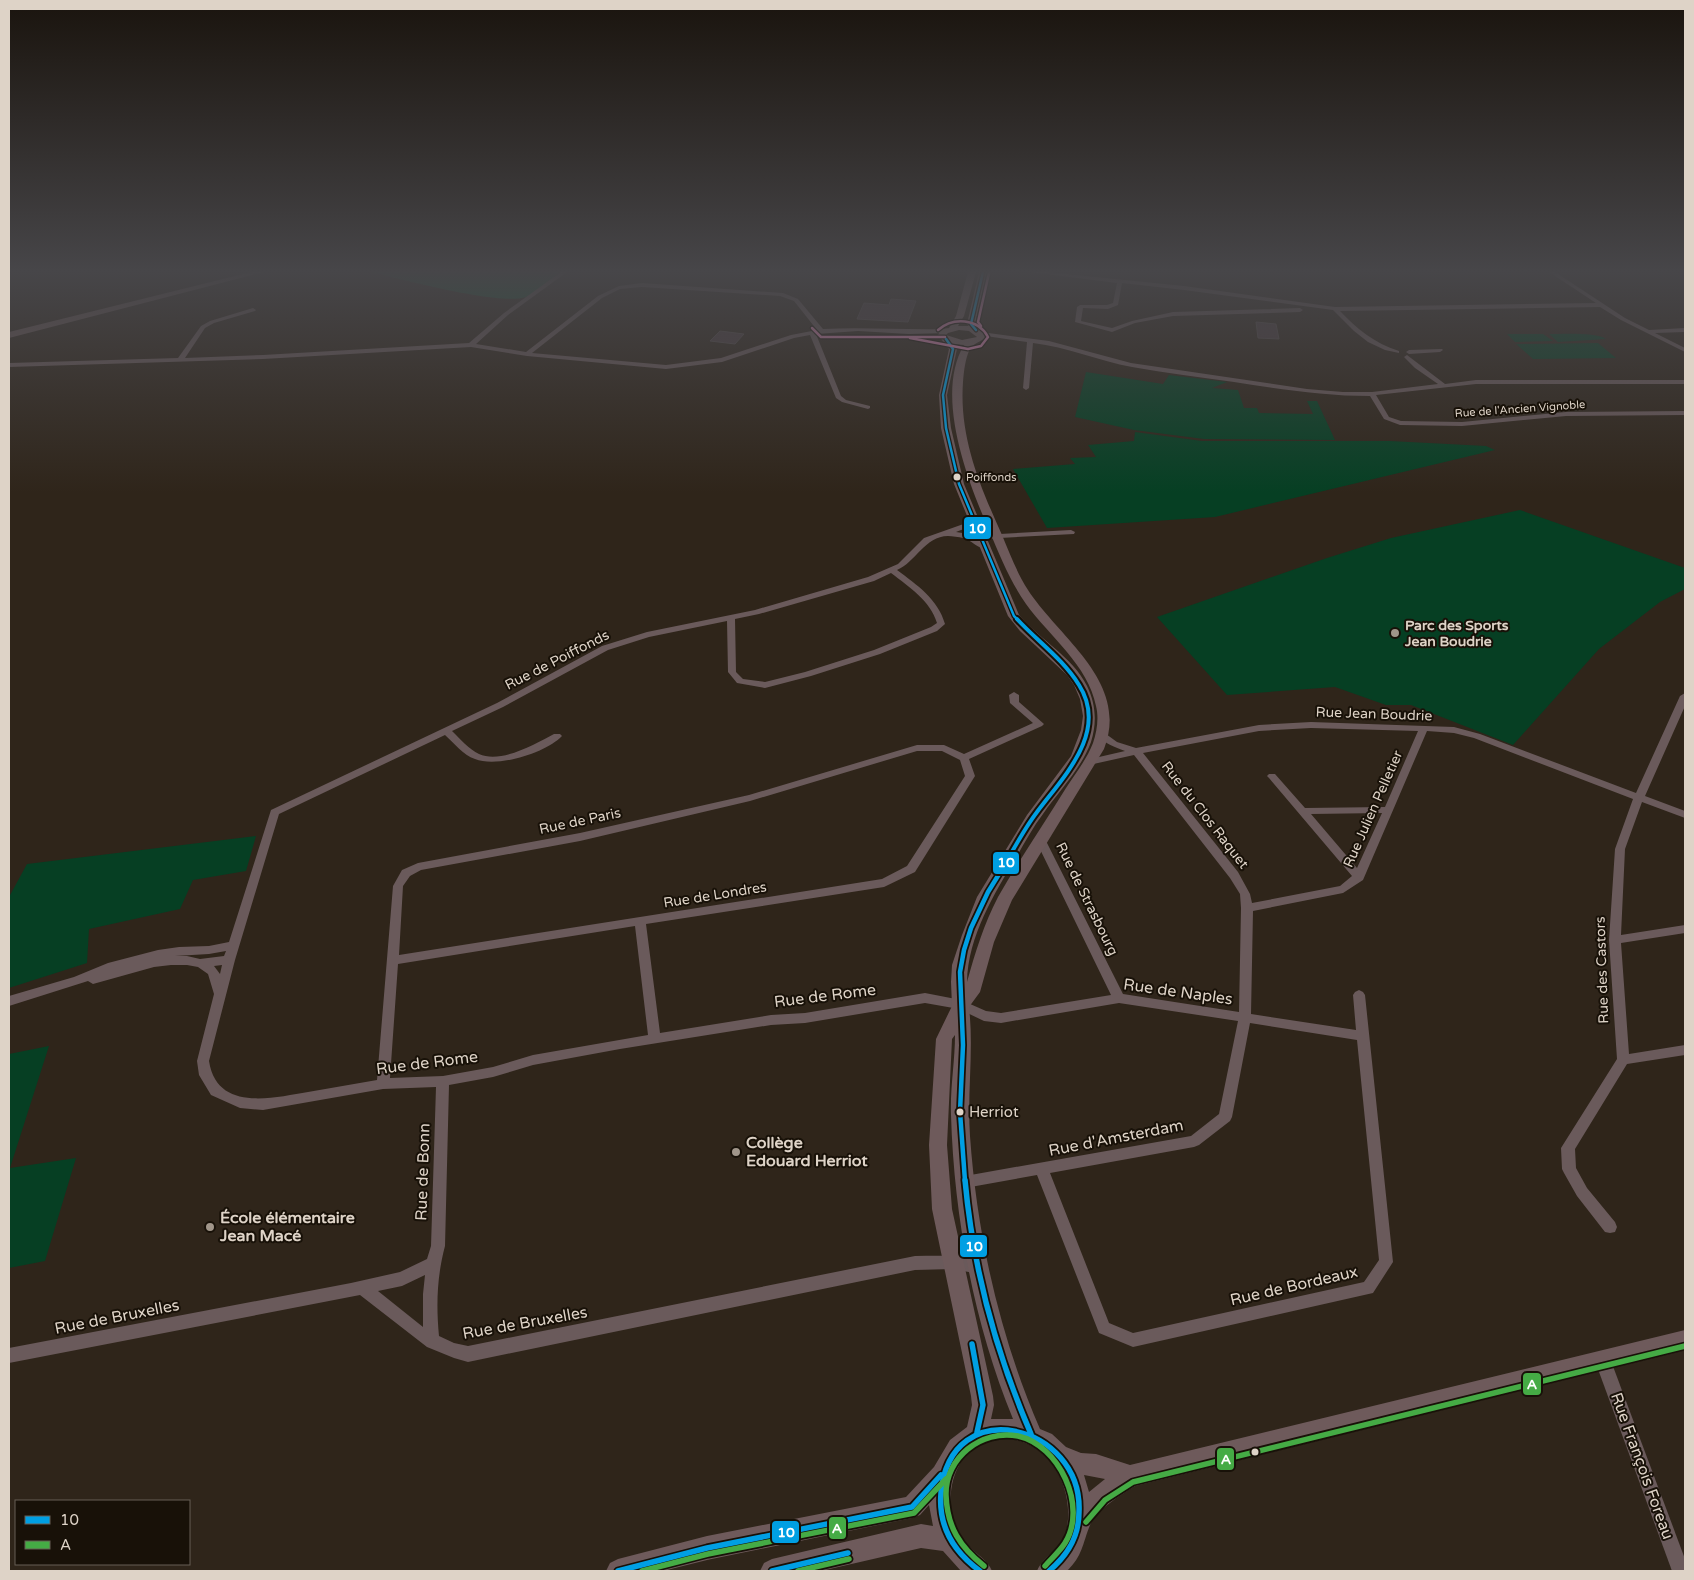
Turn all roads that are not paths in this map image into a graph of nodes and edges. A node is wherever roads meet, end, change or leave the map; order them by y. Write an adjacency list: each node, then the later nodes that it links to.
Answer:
1 (190, 346): 15 (street)
2 (457, 346): 15 (street)
3 (476, 346): 13 (street)
4 (538, 346): 13 (street)
5 (764, 346): 13 (street)
6 (817, 346): 22 (street)
7 (952, 346): 27 (main road)
8 (970, 346): 26 (main road)
9 (1030, 346): 20 (street)
10 (1059, 346): 21 (street)
11 (1378, 346): 14 (street)
12 (1440, 350): 14 (street)
13 (527, 354)
14 (1408, 354): 18 (street)
15 (180, 360): 16 (street)
16 (9, 365)
17 (1682, 382): 18 (street); 19 (street)
18 (1443, 385): 21 (street)
19 (1685, 387)
20 (1026, 388)
21 (1372, 394): 23 (street, Rue de l'Ancien Vignoble)
22 (868, 407)
23 (1685, 413)
24 (1071, 532): 26 (street, Rue de Poiffonds)
25 (944, 533): 27 (street, Rue de Poiffonds); 27 (street); 28 (street, Rue de Poiffonds)
26 (996, 534): 27 (street, Rue de Poiffonds); 35 (main road)
27 (980, 535): 60 (main road)
28 (893, 571): 29 (street, Rue de Poiffonds); 29 (street)
29 (731, 618): 33 (street, Rue de Poiffonds)
30 (1014, 695): 37 (street)
31 (1685, 696): 40 (street, Rue des Castors)
32 (1424, 728): 36 (street, Rue Jean Boudrie); 40 (street, Rue Jean Boudrie); 41 (street, Rue Julien Pelletier)
33 (446, 731): 34 (street); 43 (street, Rue de Poiffonds)
34 (558, 736)
35 (1103, 736): 36 (street); 38 (main road)
36 (1136, 752): 38 (street, Rue Jean Boudrie); 47 (street, Rue du Clos Raquet)
37 (964, 758): 48 (street, Rue de Londres); 53 (street, Rue de Paris)
38 (1089, 762): 45 (main road)
39 (1272, 776): 42 (street)
40 (1639, 798): 44 (street, Rue Jean Boudrie); 50 (street, Rue des Castors)
41 (1388, 810): 42 (street); 46 (street, Rue Julien Pelletier)
42 (1302, 811): 46 (street)
43 (275, 812): 51 (street, Rue de Rome)
44 (1685, 814)
45 (1042, 841): 58 (street, Rue de Strasbourg); 60 (main road)
46 (1360, 877): 47 (street, Rue Julien Pelletier)
47 (1247, 908): 61 (street, Rue du Clos Raquet)
48 (640, 922): 53 (street, Rue de Londres); 63 (street)
49 (1685, 929): 50 (street)
50 (1615, 940): 65 (street, Rue des Castors)
51 (234, 945): 52 (street, Rue de Rome); 55 (street)
52 (229, 960): 54 (street); 56 (street, Rue de Rome)
53 (392, 960): 67 (street, Rue de Paris)
54 (202, 963): 55 (street); 56 (street)
55 (77, 981): 59 (street)
56 (220, 993): 67 (street, Rue de Rome)
57 (1359, 995): 62 (street, Rue de Bordeaux)
58 (1120, 998): 60 (street, Rue de Naples); 61 (street, Rue de Naples)
59 (9, 1002)
60 (961, 1005): 63 (street, Rue de Rome); 69 (main road); 71 (main road)
61 (1245, 1018): 62 (street, Rue de Naples); 68 (street, Rue d'Amsterdam)
62 (1364, 1036): 68 (street, Rue de Bordeaux)
63 (655, 1038): 66 (street, Rue de Rome)
64 (1685, 1050): 65 (street)
65 (1622, 1060): 70 (street)
66 (443, 1081): 67 (street, Rue de Rome); 72 (street, Rue de Bonn)
67 (383, 1084)
68 (1042, 1170): 69 (street, Rue d'Amsterdam)
69 (965, 1182): 73 (main road)
70 (1610, 1226)
71 (952, 1262): 73 (street, Rue de Bruxelles); 76 (street, Rue de Bruxelles); 79 (main road)
72 (432, 1264): 74 (street); 76 (street, Rue de Bonn)
73 (979, 1267): 80 (main road)
74 (362, 1288): 76 (street, Rue de Bruxelles); 77 (street, Rue de Bruxelles)
75 (1685, 1340): 78 (main road)
76 (432, 1342)
77 (9, 1356)
78 (1603, 1361): 83 (main road); 90 (street, Rue François Foreau)
79 (977, 1432): 80 (main road); 82 (main road)
80 (1031, 1434): 81 (main road)
81 (1058, 1454): 83 (main road); 84 (main road)
82 (941, 1475): 85 (main road); 86 (main road)
83 (1130, 1476): 84 (main road)
84 (1081, 1518): 89 (main road)
85 (949, 1540): 87 (main road); 88 (main road)
86 (618, 1571)
87 (772, 1571)
88 (980, 1571)
89 (1049, 1571)
90 (1681, 1571)

